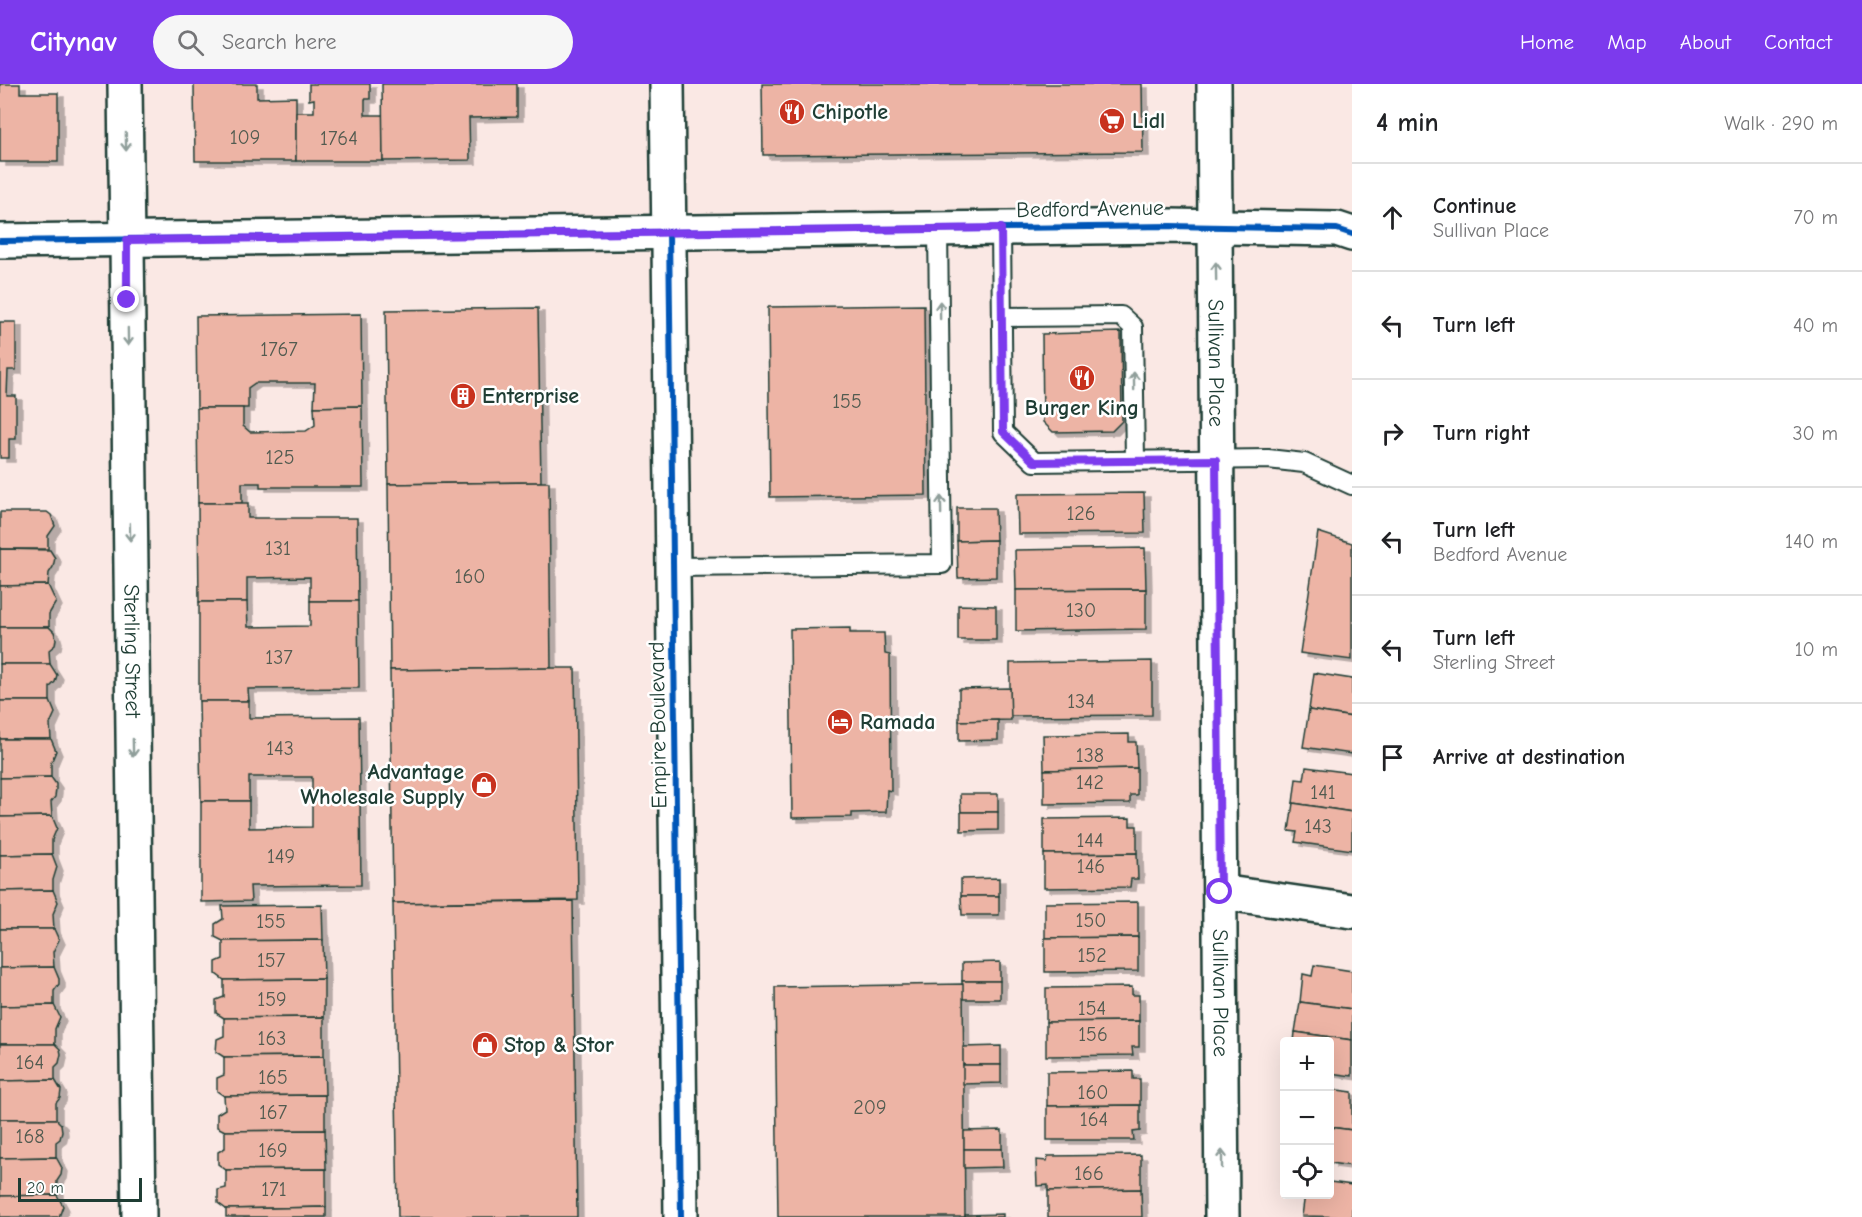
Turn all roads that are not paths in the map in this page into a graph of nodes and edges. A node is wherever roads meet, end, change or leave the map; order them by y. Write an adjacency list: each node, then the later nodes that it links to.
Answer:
1 (125, 84): 9 (street, Sterling Street, one-way to 9)
2 (667, 84): 7 (street, Empire Boulevard)
3 (1214, 84): 4 (street, Sullivan Place)
4 (1215, 226): 5 (street, Bedford Avenue); 8 (street, Bedford Avenue); 13 (street, Sullivan Place, one-way to 4)
5 (1001, 228): 6 (street, Bedford Avenue); 11 (lane)
6 (938, 229): 7 (street, Bedford Avenue); 15 (lane, one-way to 6)
7 (669, 232): 9 (street, Bedford Avenue); 15 (street, Empire Boulevard)
8 (1352, 234)
9 (127, 240): 10 (street, Bedford Avenue); 18 (street, Sterling Street, one-way to 18)
10 (0, 241)
11 (1002, 317): 12 (lane); 12 (lane, one-way to 11)
12 (1135, 460): 13 (lane)
13 (1216, 460): 14 (lane); 16 (street, Sullivan Place)
14 (1352, 486)
15 (674, 567): 19 (street, Empire Boulevard)
16 (1220, 892): 17 (street); 20 (street, Sullivan Place, one-way to 16)
17 (1352, 911)
18 (139, 1217)
19 (681, 1217)
20 (1222, 1217)

